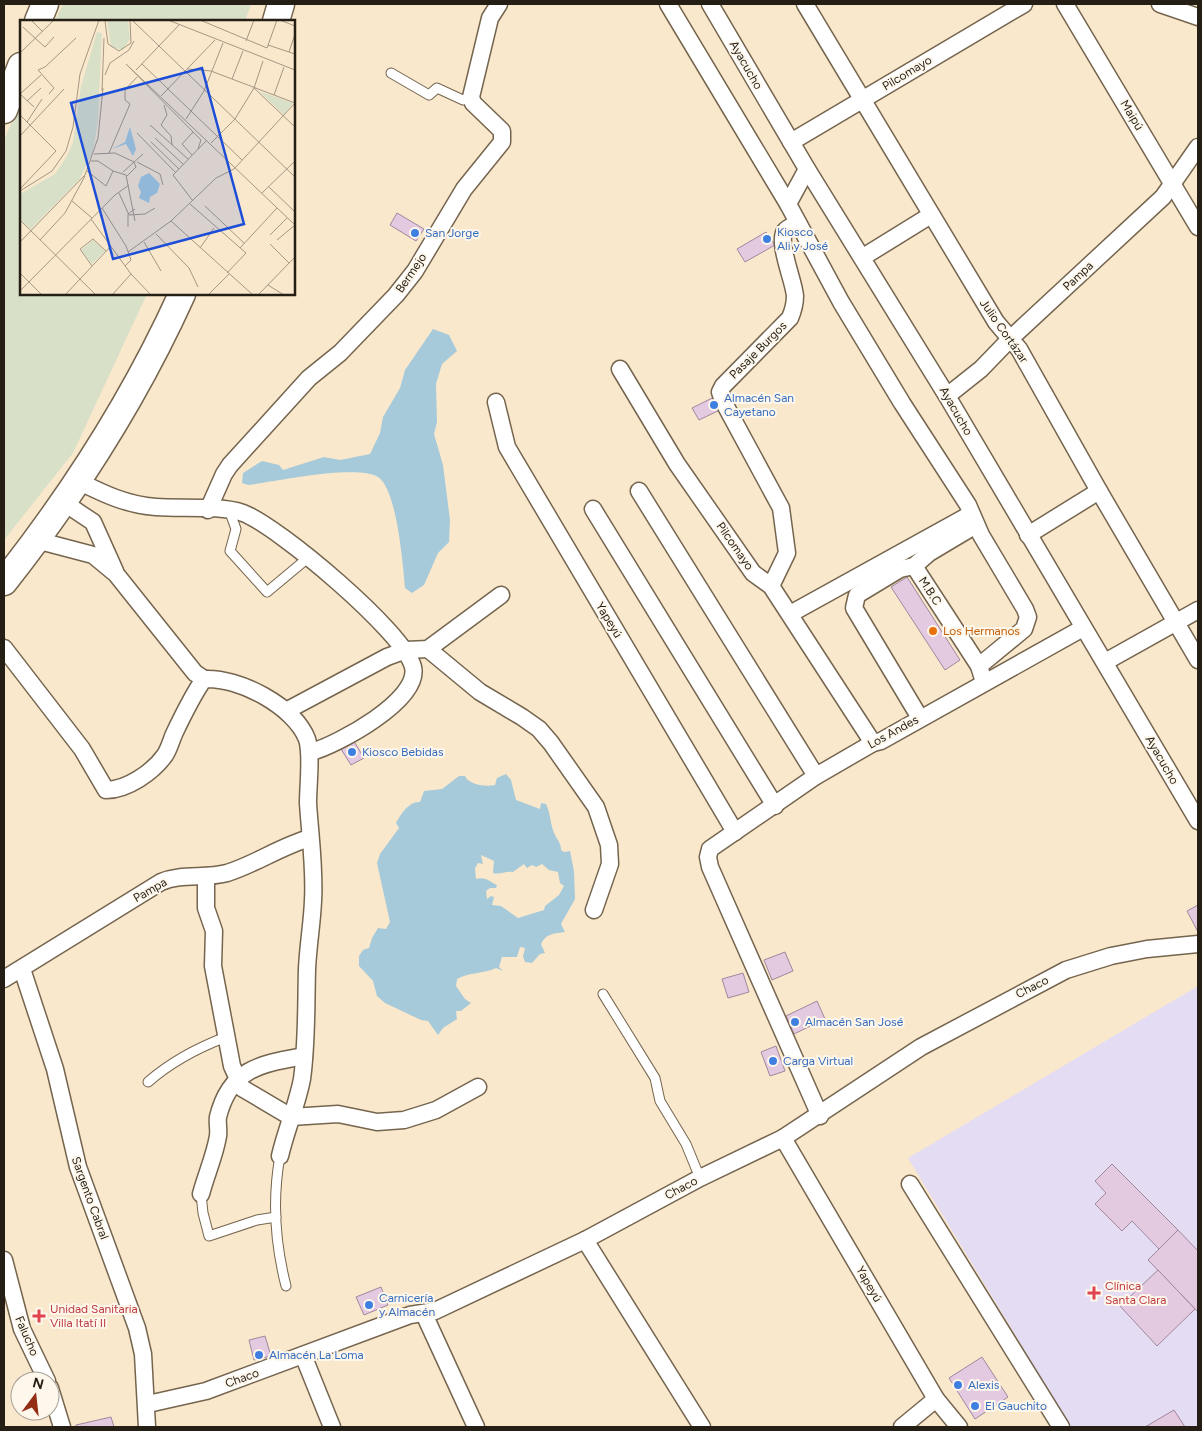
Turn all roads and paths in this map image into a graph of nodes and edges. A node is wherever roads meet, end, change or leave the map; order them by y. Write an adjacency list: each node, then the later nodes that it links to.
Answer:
1 (45, 4): 11 (main road)
2 (281, 4): 12 (main road)
3 (498, 4): 15 (street)
4 (668, 4): 22 (street)
5 (710, 4): 18 (street, Ayacucho)
6 (805, 4): 16 (street, Julio Cortázar)
7 (1024, 4): 16 (street, Pilcomayo)
8 (1065, 4): 21 (street, Maipú)
9 (1160, 4): 10 (street)
10 (1198, 17)
11 (38, 20)
12 (276, 20)
13 (20, 69): 17 (main road)
14 (391, 73): 15 (lane)
15 (471, 97): 36 (street, Bermejo)
16 (862, 100): 18 (street, Pilcomayo); 23 (street, Julio Cortázar)
17 (4, 110)
18 (791, 142): 20 (street, Ayacucho)
19 (1198, 148): 21 (street, Pampa)
20 (807, 169): 22 (street); 26 (street, Ayacucho)
21 (1173, 184): 25 (street, Maipú); 28 (street, Pampa)
22 (788, 204): 24 (street)
23 (932, 215): 26 (street); 28 (street, Julio Cortázar)
24 (798, 223): 38 (street); 45 (street, Pasaje Burgos)
25 (1198, 227)
26 (862, 257): 30 (street, Ayacucho)
27 (182, 295): 34 (main road)
28 (1010, 339): 30 (street, Pampa); 33 (street, Julio Cortázar)
29 (620, 369): 45 (street, Pilcomayo)
30 (947, 396): 39 (street, Ayacucho)
31 (496, 402): 67 (street, Yapeyú)
32 (639, 491): 63 (street)
33 (1098, 491): 39 (street); 49 (street, Julio Cortázar)
34 (70, 492): 36 (street); 40 (main road); 43 (street)
35 (593, 509): 65 (street)
36 (208, 510): 37 (street)
37 (229, 510): 41 (street); 41 (lane)
38 (974, 520): 42 (street); 48 (street); 56 (street)
39 (1028, 535): 50 (street, Ayacucho)
40 (36, 540): 43 (street); 44 (main road)
41 (309, 557): 53 (street)
42 (914, 566): 56 (street, M.B.C); 60 (street)
43 (116, 574): 57 (street)
44 (4, 582)
45 (771, 586): 48 (street, Pilcomayo)
46 (501, 595): 52 (street)
47 (1198, 610): 49 (street)
48 (790, 614): 61 (street, Pilcomayo)
49 (1176, 623): 54 (street, Julio Cortázar); 55 (street)
50 (1084, 628): 55 (street, Ayacucho); 58 (street, Los Andes)
51 (4, 648): 57 (street)
52 (428, 649): 53 (street); 70 (street)
53 (406, 650): 59 (street); 62 (street)
54 (1198, 660)
55 (1105, 662): 64 (street, Ayacucho)
56 (979, 666): 58 (street)
57 (204, 679): 59 (street)
58 (984, 682): 60 (street, Los Andes)
59 (286, 711): 62 (street)
60 (920, 718): 61 (street, Los Andes)
61 (873, 743): 63 (street, Los Andes)
62 (311, 752): 68 (street)
63 (816, 776): 65 (street, Los Andes)
64 (1193, 799): 66 (street, Ayacucho)
65 (775, 806): 67 (street, Los Andes)
66 (1198, 821)
67 (735, 832): 80 (street, Los Andes)
68 (310, 838): 69 (street, Pampa); 76 (street)
69 (206, 876): 72 (street, Pampa); 75 (street)
70 (594, 910)
71 (1198, 944): 80 (street, Chaco)
72 (22, 969): 73 (street, Pampa); 96 (street, Sargento Cabral)
73 (4, 979)
74 (602, 994): 84 (lane)
75 (226, 1037): 77 (street); 78 (lane)
76 (304, 1056): 77 (street); 81 (street)
77 (236, 1079): 81 (street); 86 (street)
78 (148, 1082)
79 (478, 1087): 81 (street)
80 (820, 1116): 82 (street, Chaco)
81 (290, 1117): 83 (street)
82 (783, 1138): 84 (street, Chaco); 95 (street, Yapeyú)
83 (280, 1156): 87 (lane)
84 (700, 1178): 88 (street, Chaco)
85 (910, 1184): 103 (street)
86 (201, 1194): 87 (lane)
87 (276, 1217): 90 (lane)
88 (585, 1240): 91 (street, Chaco); 100 (street)
89 (4, 1260): 92 (street, Falucho)
90 (286, 1286)
91 (424, 1314): 93 (street, Chaco); 99 (street)
92 (10, 1317): 94 (street, Falucho)
93 (303, 1355): 96 (street, Chaco); 98 (street)
94 (41, 1371)
95 (936, 1399): 101 (street); 102 (street, Yapeyú)
96 (148, 1404): 97 (street, Sargento Cabral)
97 (147, 1427)
98 (332, 1427)
99 (476, 1427)
100 (702, 1427)
101 (902, 1427)
102 (959, 1427)
103 (1061, 1427)

